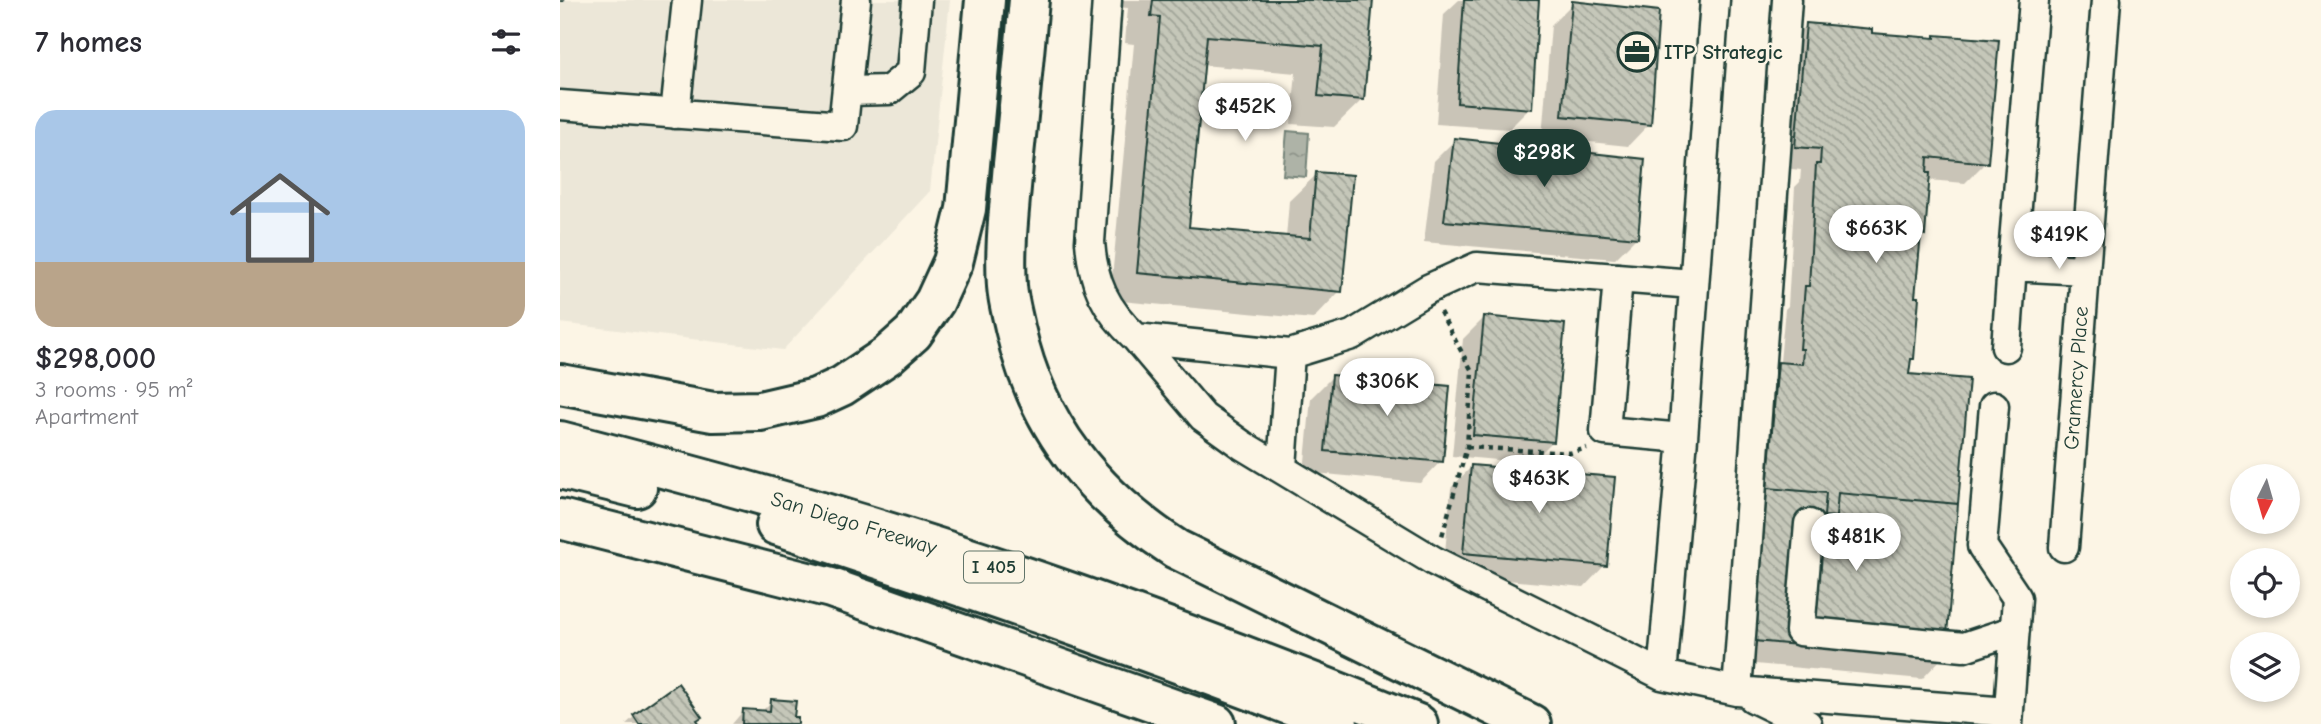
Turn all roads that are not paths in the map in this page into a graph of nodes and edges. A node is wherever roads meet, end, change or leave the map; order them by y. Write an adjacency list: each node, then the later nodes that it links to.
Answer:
1 (687, 0): 13 (street)
2 (856, 0): 11 (street)
3 (918, 0): 11 (street)
4 (985, 0): 21 (highway)
5 (1029, 0): 39 (highway)
6 (1107, 0): 18 (street)
7 (1715, 0): 17 (street)
8 (1787, 0): 34 (street)
9 (2034, 0): 14 (street)
10 (2106, 0): 15 (street, Gramercy Place)
11 (848, 91): 13 (street)
12 (560, 105): 13 (street)
13 (675, 114)
14 (2012, 266): 15 (street); 19 (street)
15 (2084, 270): 30 (street, Gramercy Place)
16 (1618, 278): 17 (street); 20 (street); 23 (street)
17 (1693, 284): 23 (street)
18 (1136, 338): 20 (street); 25 (street)
19 (2006, 347)
20 (1290, 354): 25 (street)
21 (560, 383)
22 (1994, 406): 32 (street)
23 (1683, 438): 33 (street)
24 (560, 440): 38 (highway, San Diego Freeway / I 405)
25 (1282, 467): 33 (street)
26 (560, 468): 37 (highway)
27 (560, 491): 31 (highway)
28 (560, 519): 31 (highway)
29 (1809, 524): 32 (street)
30 (2064, 547)
31 (831, 588): 36 (highway)
32 (2015, 630): 35 (street)
33 (1662, 675): 34 (street)
34 (1737, 691): 35 (street); 40 (street)
35 (2008, 718)
36 (1216, 724)
37 (1338, 724)
38 (1418, 724)
39 (1531, 724)
40 (1807, 724)

